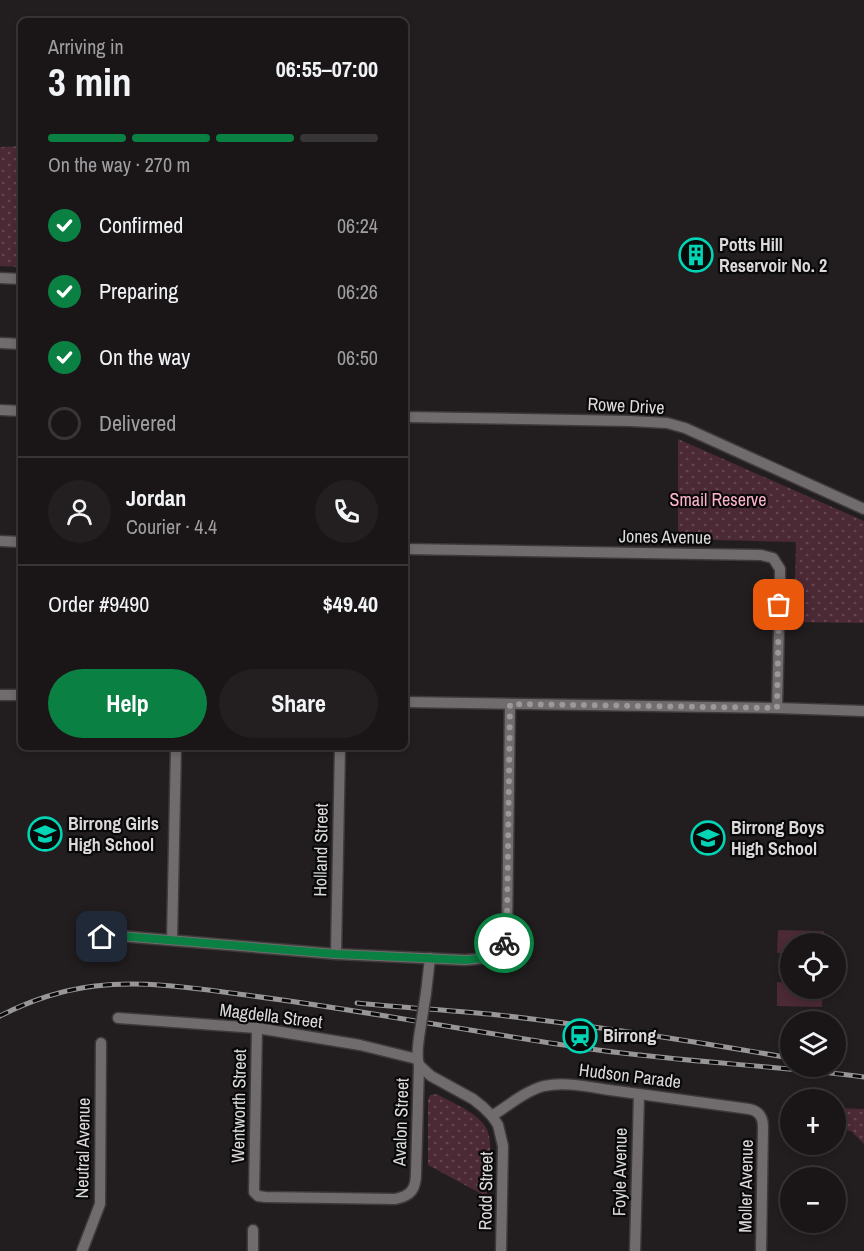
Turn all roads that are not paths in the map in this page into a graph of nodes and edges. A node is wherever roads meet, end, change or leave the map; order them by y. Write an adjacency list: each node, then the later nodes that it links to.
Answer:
1 (0, 278): 2 (street)
2 (18, 279)
3 (0, 343): 4 (street)
4 (18, 344)
5 (0, 410): 6 (street)
6 (18, 411)
7 (408, 417): 8 (street, Rowe Drive)
8 (864, 509)
9 (0, 542): 10 (street)
10 (18, 542)
11 (408, 549): 16 (street, Jones Avenue)
12 (0, 695): 13 (street)
13 (18, 695)
14 (408, 702): 15 (street)
15 (510, 704): 16 (street); 23 (street)
16 (777, 708): 17 (street)
17 (864, 711)
18 (176, 750): 21 (street)
19 (340, 750): 22 (street, Holland Street)
20 (102, 937): 21 (street)
21 (172, 940): 22 (street)
22 (336, 954): 23 (street)
23 (430, 958): 27 (street, Avalon Street, bridge)
24 (118, 1018): 25 (street, Magdella Street)
25 (257, 1028): 27 (street, Magdella Street); 31 (street, Wentworth Street)
26 (101, 1043): 33 (street, Neutral Avenue)
27 (418, 1062): 29 (street, Rodd Street); 31 (street, Avalon Street)
28 (639, 1094): 29 (street, Hudson Parade); 30 (street, Hudson Parade); 36 (street, Foyle Avenue)
29 (492, 1116): 35 (street, Rodd Street)
30 (763, 1122): 37 (street, Moller Avenue)
31 (254, 1185)
32 (253, 1230): 34 (street)
33 (82, 1251)
34 (253, 1251)
35 (501, 1251)
36 (635, 1251)
37 (761, 1251)

